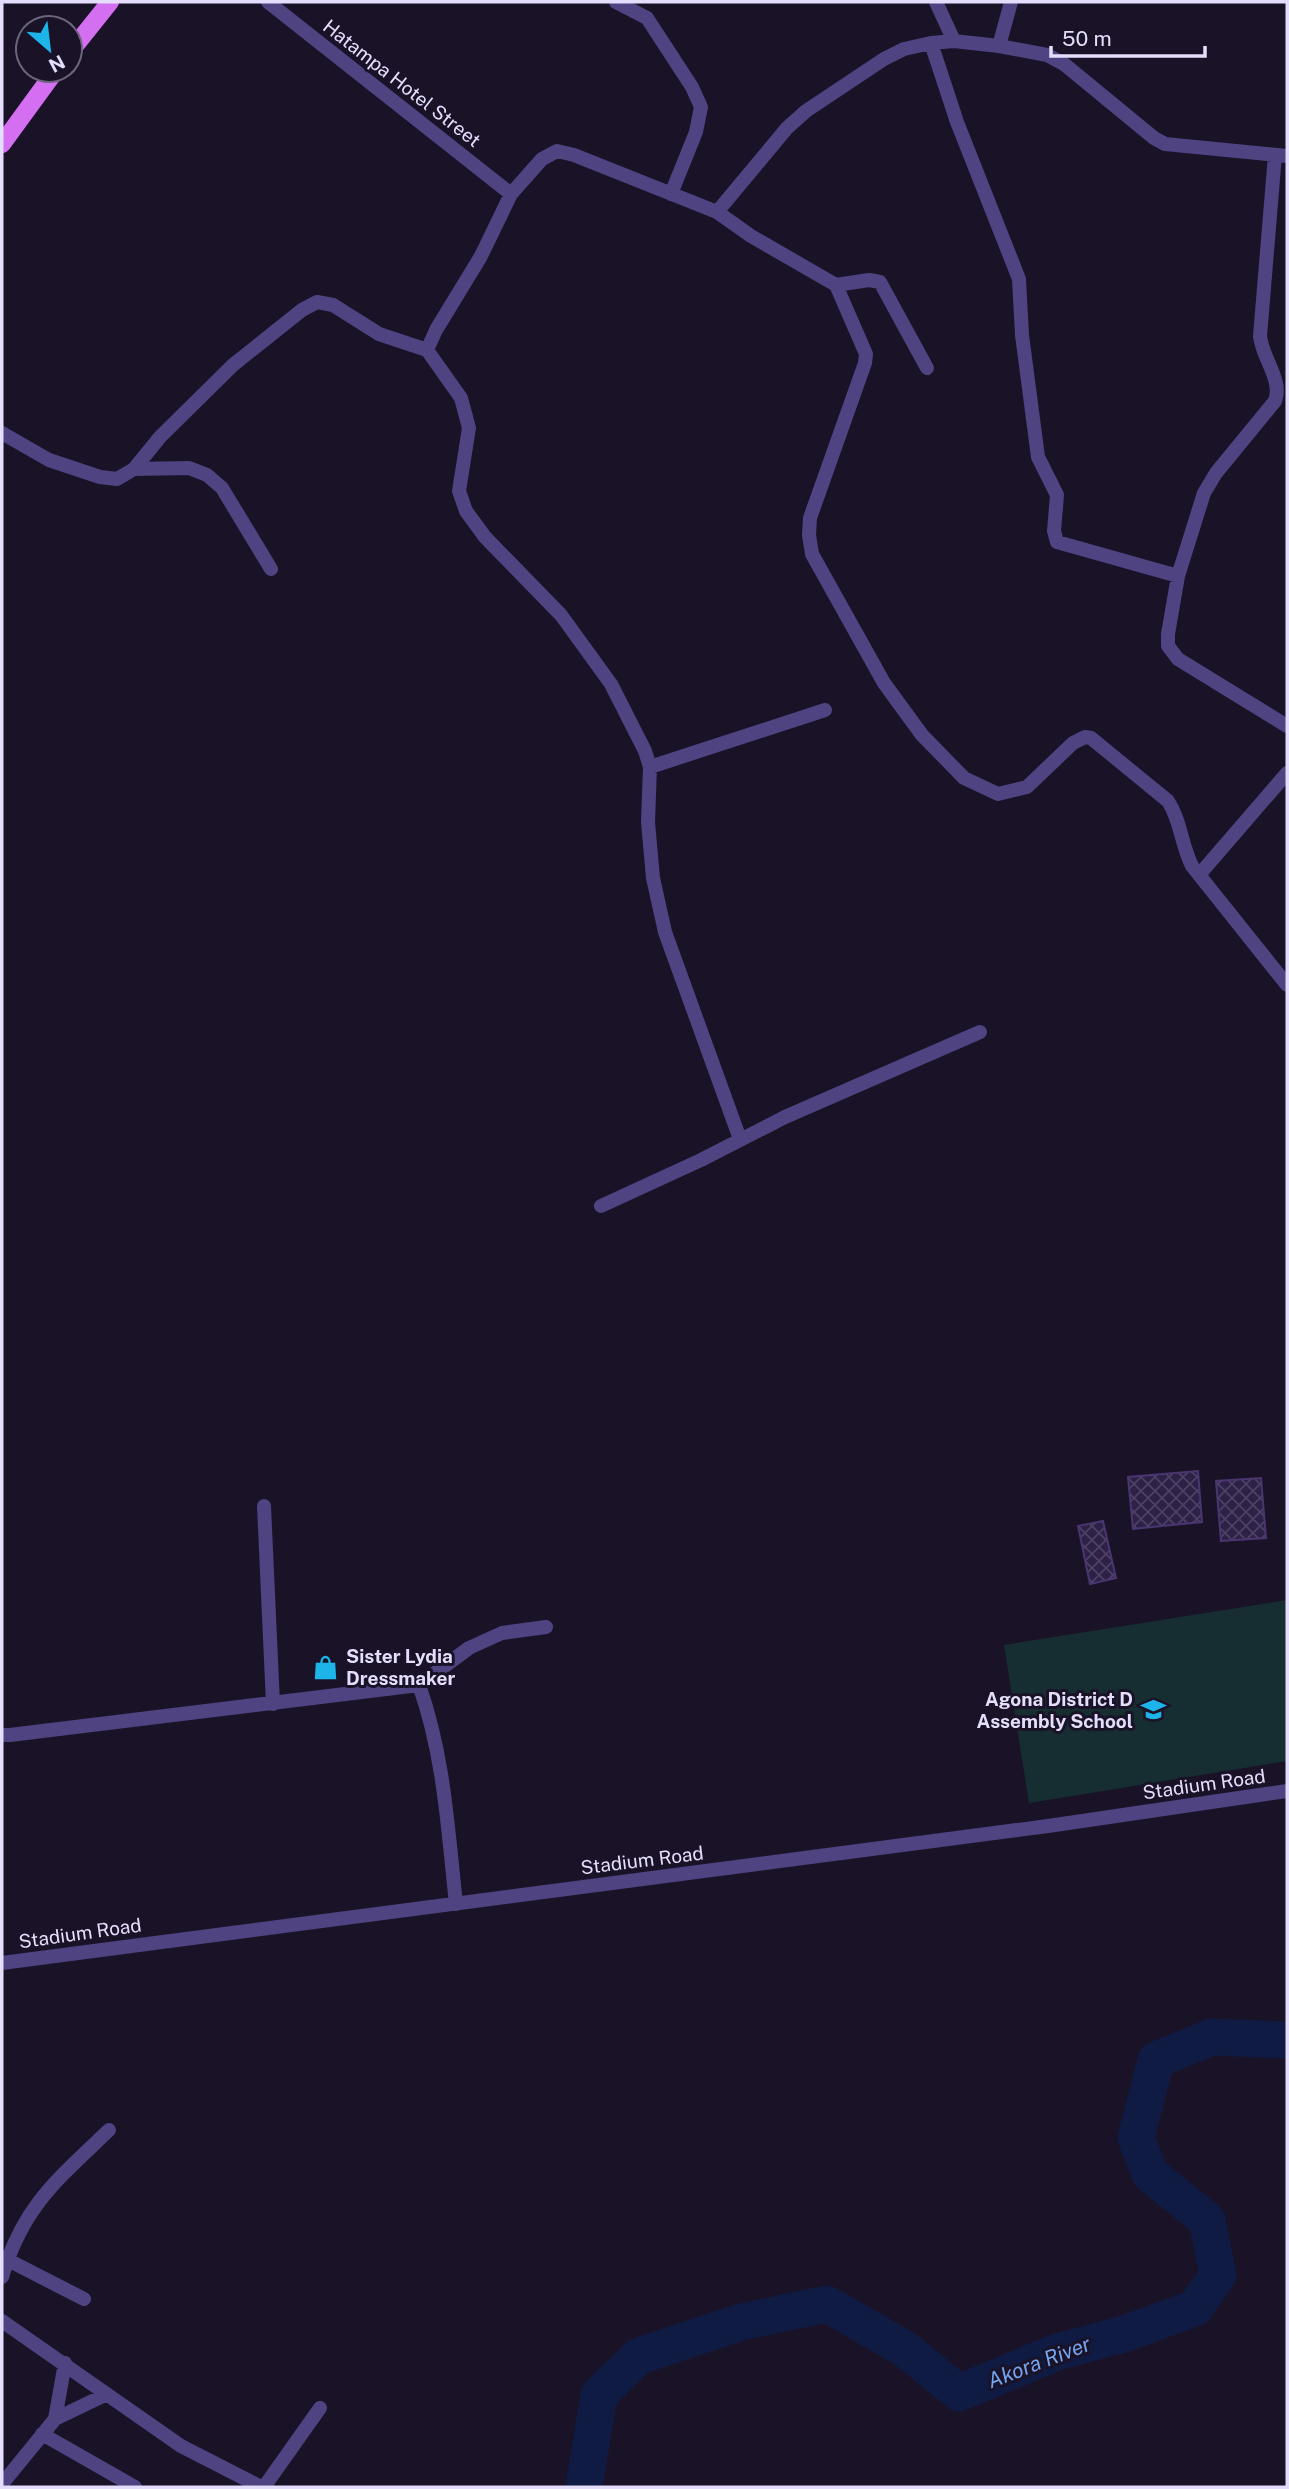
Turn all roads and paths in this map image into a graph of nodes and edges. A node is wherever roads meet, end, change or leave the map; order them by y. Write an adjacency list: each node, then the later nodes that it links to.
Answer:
1 (110, 2): 6 (main road)
2 (268, 2): 13 (street, Hatampa Hotel Street)
3 (616, 2): 14 (street)
4 (936, 2): 7 (street)
5 (1011, 2): 9 (street)
6 (84, 34)
7 (954, 41): 8 (street); 9 (street)
8 (931, 43): 15 (street); 23 (street)
9 (999, 46): 12 (street)
10 (46, 84): 11 (main road)
11 (2, 144)
12 (1281, 156): 19 (street)
13 (511, 194): 14 (street); 17 (street)
14 (671, 194): 15 (street)
15 (717, 212): 16 (street)
16 (836, 285): 18 (street); 28 (street)
17 (427, 350): 21 (street); 26 (street)
18 (927, 368)
19 (1281, 406): 23 (street)
20 (2, 433): 21 (street)
21 (134, 469): 22 (street)
22 (271, 569)
23 (1178, 576): 25 (street)
24 (825, 710): 26 (street)
25 (1287, 726)
26 (650, 767): 31 (street)
27 (1287, 774): 28 (street)
28 (1199, 875): 29 (street)
29 (1287, 985)
30 (980, 1032): 31 (street)
31 (740, 1139): 32 (street)
32 (601, 1206)
33 (264, 1506): 36 (street)
34 (546, 1627): 35 (street)
35 (419, 1685): 36 (street); 39 (street)
36 (273, 1704): 37 (street)
37 (2, 1735)
38 (1287, 1791): 39 (street, Stadium Road)
39 (456, 1904): 40 (street, Stadium Road)
40 (2, 1963)
41 (109, 2130): 42 (street)
42 (4, 2258): 43 (street); 44 (street)
43 (2, 2277)
44 (84, 2299)
45 (2, 2321): 46 (street)
46 (65, 2363): 47 (street); 49 (street)
47 (107, 2394): 49 (street); 53 (street)
48 (320, 2408): 53 (street)
49 (55, 2419): 50 (street)
50 (42, 2434): 51 (street); 52 (street)
51 (2, 2484)
52 (135, 2487)
53 (262, 2487)

